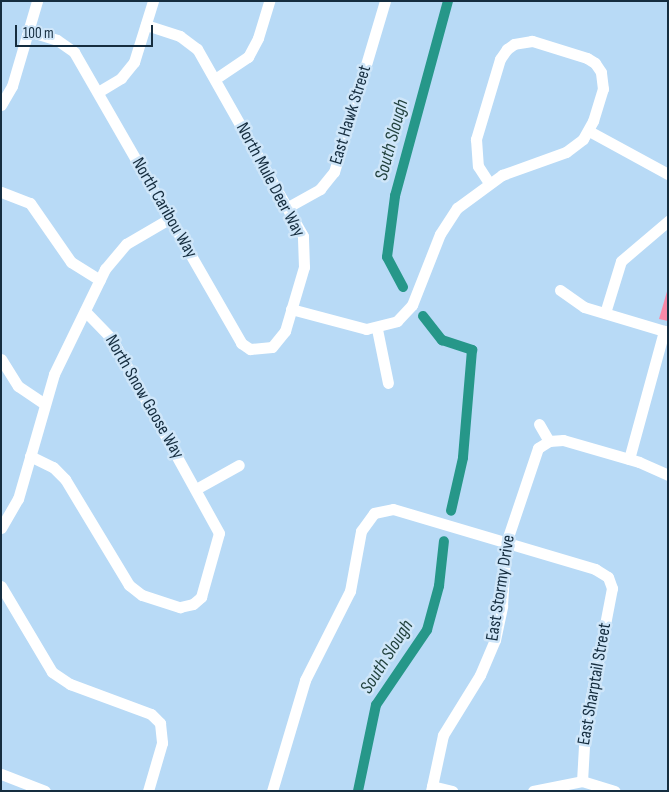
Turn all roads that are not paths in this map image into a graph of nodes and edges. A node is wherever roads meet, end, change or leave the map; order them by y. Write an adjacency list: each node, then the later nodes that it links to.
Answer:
1 (37, 1): 6 (street)
2 (153, 1): 5 (street)
3 (269, 1): 7 (street)
4 (382, 2): 14 (street, East Hawk Street)
5 (146, 25): 7 (street, North Mule Deer Way); 8 (street)
6 (28, 30): 8 (street, North Caribou Way); 9 (street)
7 (215, 79): 14 (street, North Mule Deer Way)
8 (98, 92): 15 (street, North Caribou Way)
9 (1, 106)
10 (589, 131): 11 (street); 12 (street); 12 (street)
11 (668, 174)
12 (489, 183): 22 (street)
13 (1, 192): 17 (street)
14 (288, 207): 19 (street, North Mule Deer Way)
15 (169, 219): 17 (street); 19 (street, North Caribou Way)
16 (668, 221): 21 (street)
17 (100, 280): 20 (street)
18 (560, 290): 21 (street)
19 (291, 309): 22 (street)
20 (84, 311): 26 (street); 33 (street, North Snow Goose Way)
21 (605, 313): 23 (street)
22 (377, 328): 25 (street)
23 (666, 332): 30 (street)
24 (1, 359): 26 (street)
25 (388, 384)
26 (46, 404): 29 (street)
27 (539, 424): 28 (street)
28 (549, 441): 30 (street); 35 (street, East Stormy Drive)
29 (30, 456): 33 (street, North Snow Goose Way); 34 (street)
30 (629, 459): 32 (street)
31 (239, 464): 33 (street)
32 (668, 475)
33 (196, 489)
34 (1, 528)
35 (506, 543): 38 (street, East Sharptail Street); 39 (street, East Stormy Drive); 42 (street)
36 (1, 586): 41 (street)
37 (1, 774): 40 (street)
38 (582, 781): 44 (street); 45 (street)
39 (432, 788): 43 (street)
40 (45, 791)
41 (148, 791)
42 (272, 791)
43 (452, 791)
44 (532, 791)
45 (616, 791)

